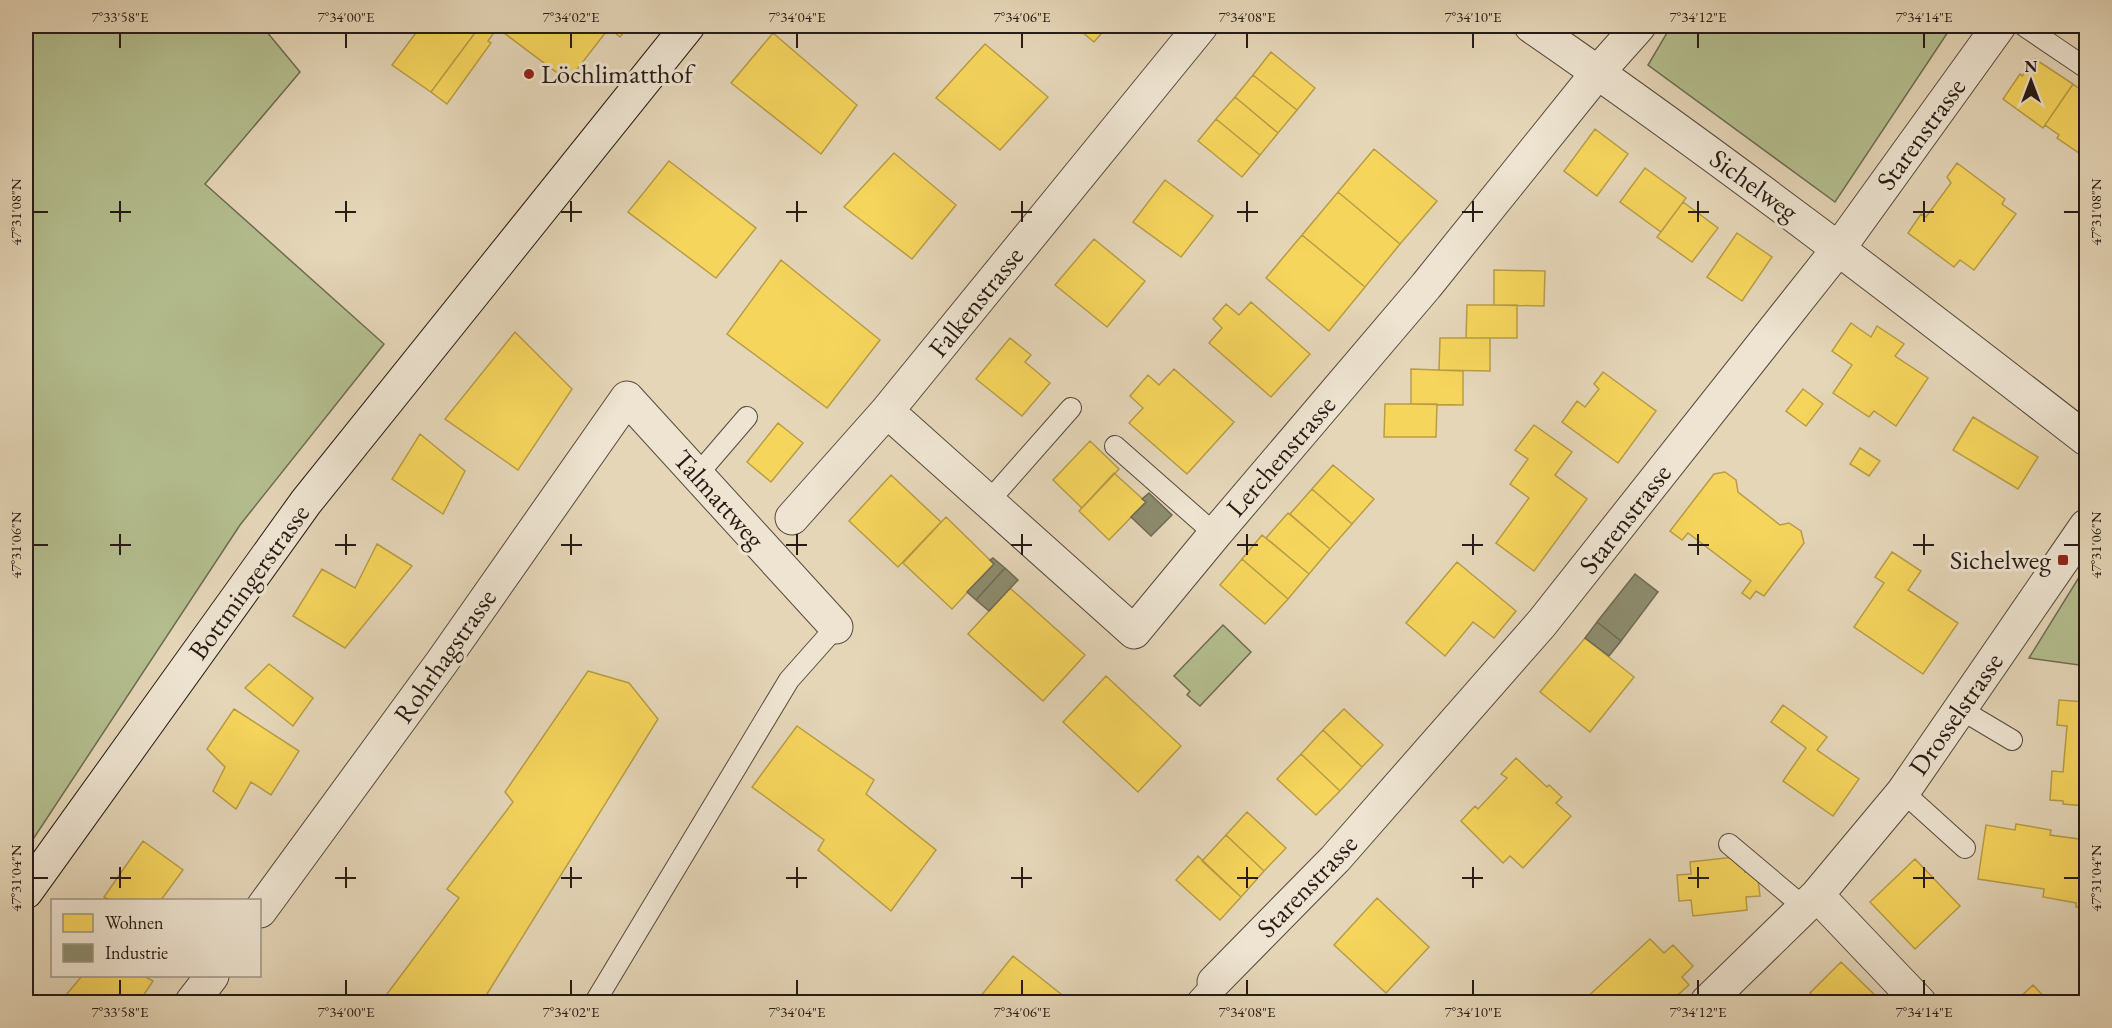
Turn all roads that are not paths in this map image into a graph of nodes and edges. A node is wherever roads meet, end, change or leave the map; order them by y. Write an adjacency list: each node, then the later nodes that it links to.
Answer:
1 (688, 26): 27 (street, Bottmingerstrasse)
2 (1201, 26): 12 (street, Falkenstrasse)
3 (1531, 26): 8 (street, Sichelweg)
4 (1640, 26): 8 (street, Lerchenstrasse)
5 (1999, 26): 9 (street, Starenstrasse)
6 (2024, 26): 7 (lane)
7 (2086, 68)
8 (1598, 72): 9 (street, Sichelweg); 20 (street, Lerchenstrasse)
9 (1839, 248): 14 (street, Sichelweg); 31 (street, Starenstrasse)
10 (627, 398): 16 (street, Talmattweg); 29 (street, Rohrhagstrasse)
11 (1071, 408): 17 (lane)
12 (887, 411): 17 (street, Lerchenstrasse); 18 (street, Falkenstrasse)
13 (747, 417): 16 (lane)
14 (2086, 438)
15 (1115, 446): 20 (lane)
16 (698, 474): 21 (street, Talmattweg)
17 (988, 502): 20 (street, Lerchenstrasse)
18 (792, 518)
19 (2086, 526): 22 (street, Drosselstrasse)
20 (1215, 534)
21 (836, 627): 33 (lane)
22 (1960, 708): 23 (lane); 24 (street, Drosselstrasse)
23 (2012, 740)
24 (1903, 792): 26 (lane); 28 (street, Drosselstrasse)
25 (1729, 844): 28 (lane)
26 (1965, 848)
27 (26, 892)
28 (1811, 902): 34 (street, Drosselstrasse); 35 (street)
29 (261, 910)
30 (211, 977): 32 (street)
31 (1205, 992)
32 (192, 1002)
33 (595, 1002)
34 (1707, 1002)
35 (1919, 1002)

